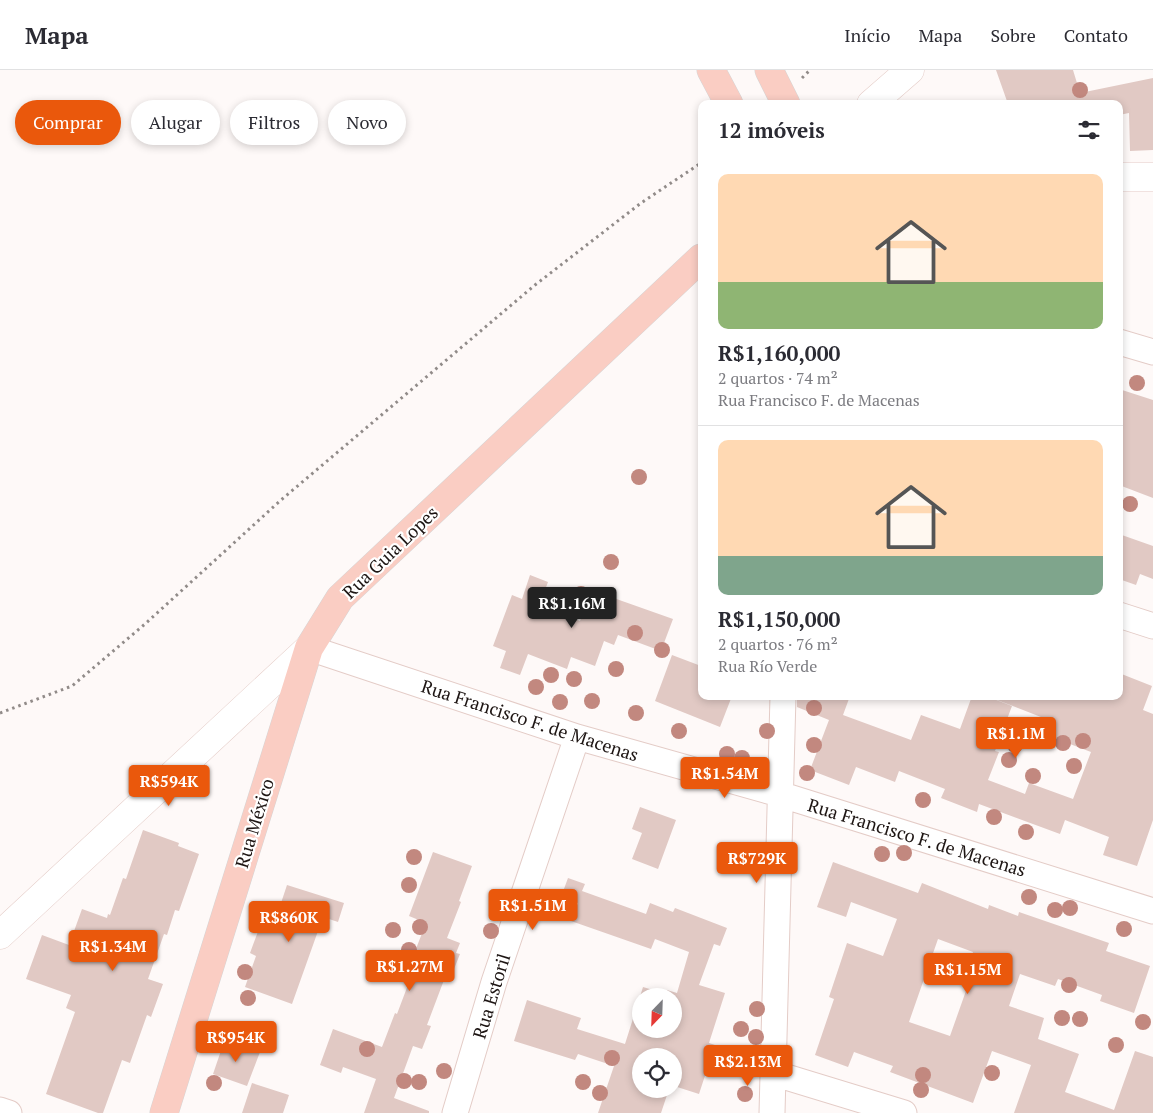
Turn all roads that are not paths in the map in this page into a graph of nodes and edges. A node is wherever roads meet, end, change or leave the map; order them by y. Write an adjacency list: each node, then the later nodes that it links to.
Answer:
1 (711, 70): 4 (main road)
2 (769, 70): 5 (main road)
3 (910, 70): 6 (street)
4 (727, 100)
5 (784, 100)
6 (876, 100)
7 (1153, 176): 8 (street)
8 (1123, 177)
9 (698, 261): 14 (main road, Rua Guia Lopes)
10 (1123, 343): 11 (street)
11 (1153, 352)
12 (1123, 615): 13 (street)
13 (1153, 626)
14 (309, 648): 16 (street, Rua Francisco F. de Macenas); 19 (street, Rua Guia Lopes); 23 (main road, Rua México)
15 (783, 700): 17 (street)
16 (577, 737): 17 (street, Rua Francisco F. de Macenas); 24 (street, Rua Estoril)
17 (780, 794): 18 (street, Rua Francisco F. de Macenas); 20 (street)
18 (1153, 912)
19 (0, 935)
20 (773, 1073): 25 (street); 26 (street); 27 (street)
21 (0, 1110): 22 (street)
22 (9, 1113)
23 (164, 1113)
24 (455, 1113)
25 (761, 1113)
26 (772, 1113)
27 (904, 1113)

